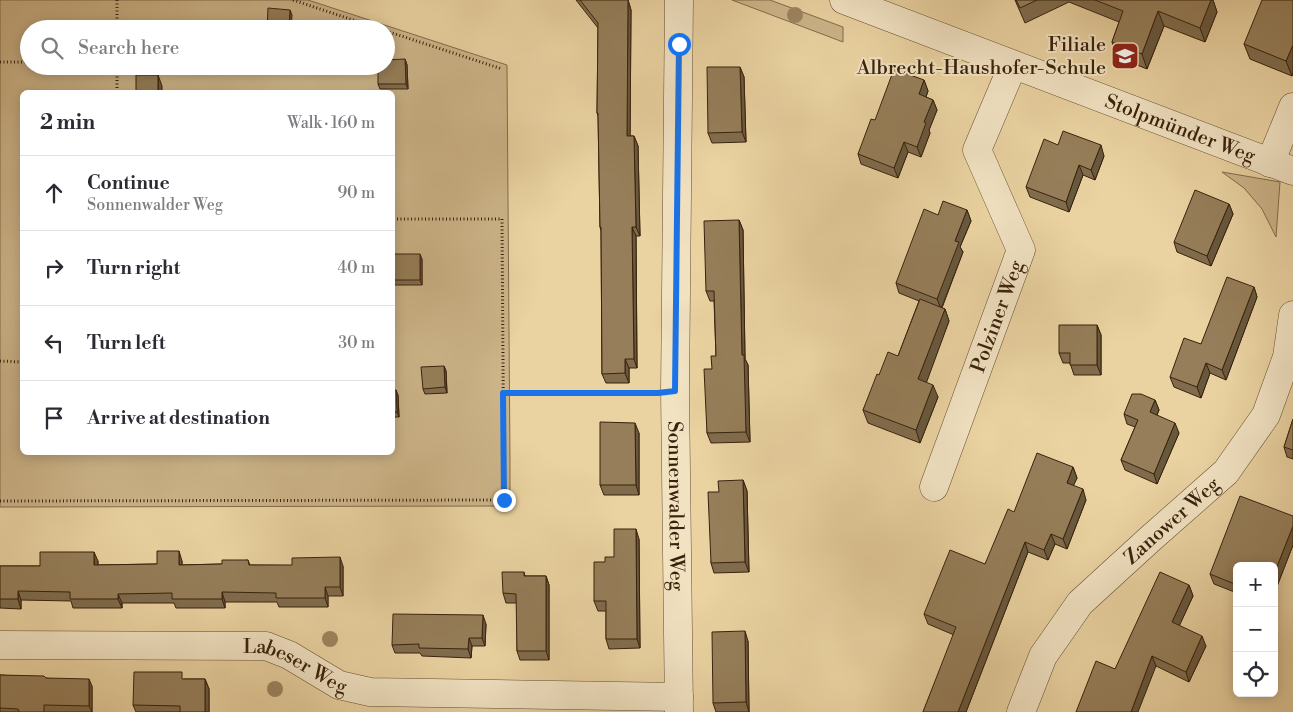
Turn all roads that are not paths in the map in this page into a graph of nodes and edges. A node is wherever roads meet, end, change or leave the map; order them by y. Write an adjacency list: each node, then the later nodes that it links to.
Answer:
1 (679, 0): 9 (street, Sonnenwalder Weg)
2 (844, 0): 3 (street, Stolpmünder Weg)
3 (1012, 64): 5 (street, Stolpmünder Weg); 7 (street, Polziner Weg)
4 (1293, 107): 5 (street)
5 (1282, 167)
6 (1293, 315): 10 (street, Zanower Weg)
7 (934, 487)
8 (0, 645): 9 (street, Labeser Weg)
9 (679, 704)
10 (1021, 712)

